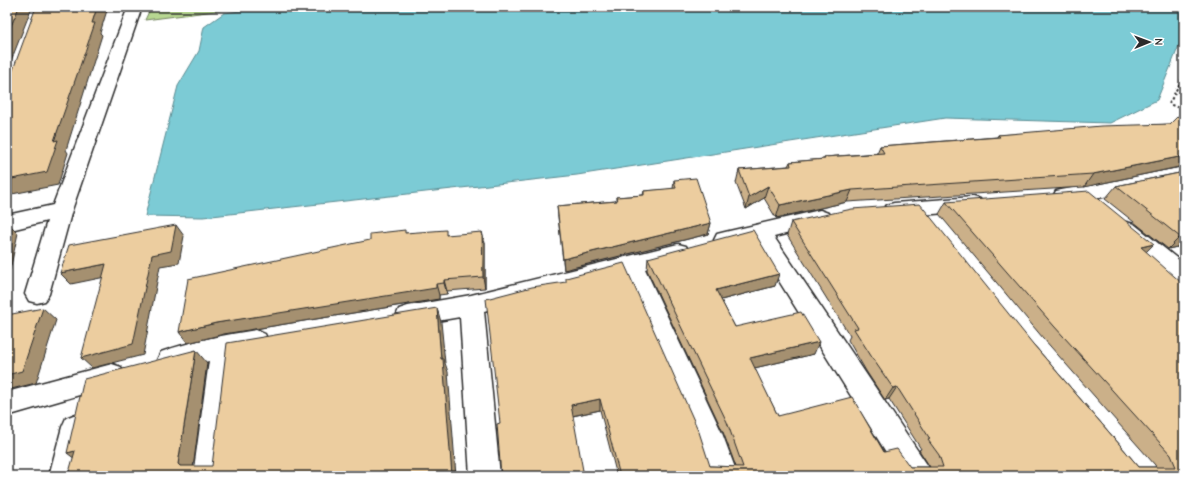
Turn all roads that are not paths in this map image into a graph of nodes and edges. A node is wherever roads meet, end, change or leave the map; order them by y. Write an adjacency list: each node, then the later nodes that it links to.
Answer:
1 (135, 7): 6 (street)
2 (1184, 174): 3 (street)
3 (1084, 195): 4 (street); 12 (street)
4 (1045, 198)
5 (990, 202): 7 (street)
6 (61, 210): 9 (street); 13 (street)
7 (876, 211)
8 (840, 214): 10 (street)
9 (7, 223)
10 (759, 231): 11 (street); 24 (street)
11 (631, 264): 14 (street); 23 (street)
12 (1184, 277)
13 (37, 294)
14 (471, 305): 15 (street); 22 (street)
15 (386, 319)
16 (278, 337): 17 (street)
17 (224, 346): 18 (street); 21 (street)
18 (86, 382): 19 (street); 20 (street)
19 (7, 404)
20 (64, 476)
21 (208, 476)
22 (485, 476)
23 (723, 476)
24 (918, 476)

